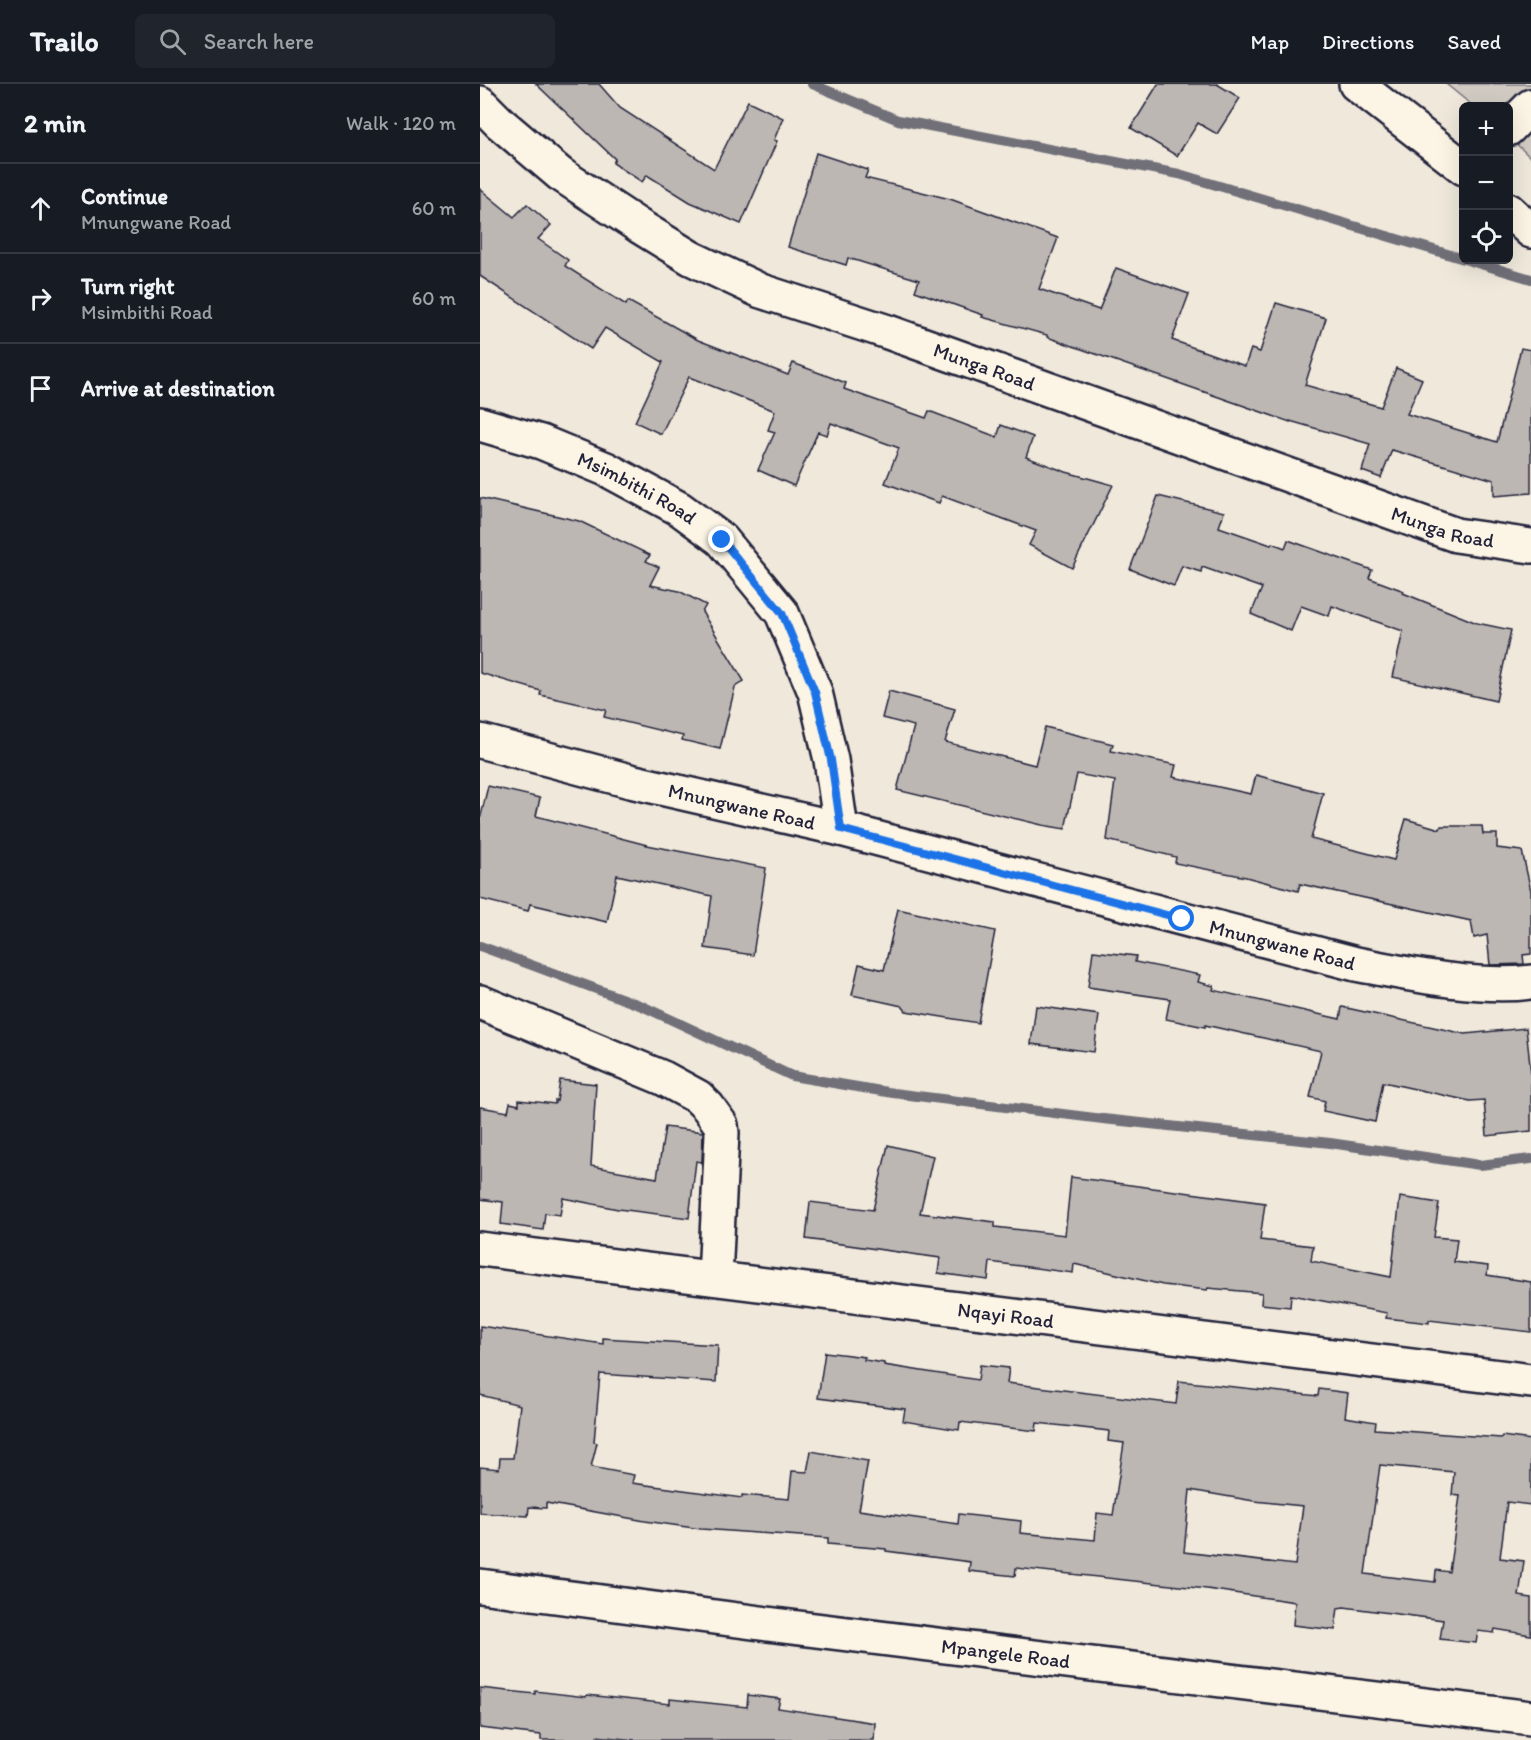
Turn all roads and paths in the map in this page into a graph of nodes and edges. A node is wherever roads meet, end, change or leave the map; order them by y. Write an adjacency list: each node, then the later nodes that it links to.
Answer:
1 (1356, 84): 5 (street)
2 (480, 103): 9 (street, Munga Road)
3 (1531, 106): 4 (street)
4 (1513, 125)
5 (1459, 164)
6 (1513, 214): 7 (street)
7 (1531, 231)
8 (480, 424): 11 (street, Msimbithi Road)
9 (1531, 546)
10 (480, 741): 11 (street, Mnungwane Road)
11 (841, 829): 12 (street, Mnungwane Road)
12 (1531, 982)
13 (480, 1002): 15 (street)
14 (480, 1249): 15 (street, Nqayi Road)
15 (715, 1278): 16 (street, Nqayi Road)
16 (1531, 1381)
17 (480, 1586): 18 (street, Mpangele Road)
18 (1531, 1718)

